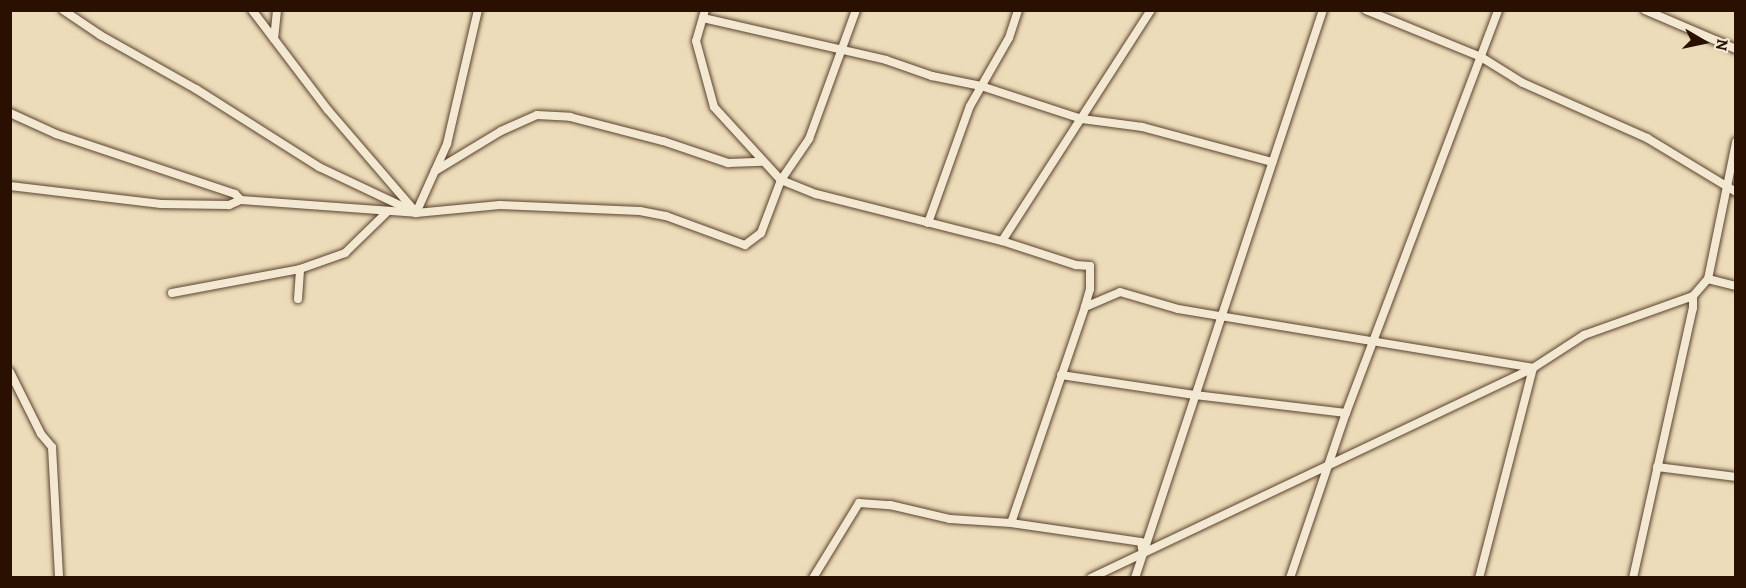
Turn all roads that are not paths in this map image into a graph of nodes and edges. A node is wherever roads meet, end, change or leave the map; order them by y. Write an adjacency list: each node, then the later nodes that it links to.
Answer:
1 (63, 10): 30 (street)
2 (252, 10): 13 (street)
3 (277, 10): 13 (street)
4 (856, 10): 14 (street)
5 (1018, 10): 17 (street)
6 (1151, 10): 19 (street)
7 (1323, 10): 22 (street)
8 (1366, 10): 16 (street)
9 (1498, 10): 16 (street)
10 (1645, 10): 15 (street)
11 (480, 12): 23 (street)
12 (704, 14): 14 (street); 21 (street)
13 (274, 39): 30 (street)
14 (842, 49): 17 (street); 24 (street)
15 (1736, 49)
16 (1481, 57): 26 (street); 41 (street)
17 (981, 86): 19 (street); 31 (street)
18 (10, 113): 28 (street)
19 (1082, 119): 22 (street); 32 (street)
20 (1736, 142): 26 (street)
21 (763, 162): 23 (street); 24 (street)
22 (1272, 162): 40 (street)
23 (435, 171): 30 (street)
24 (781, 180): 30 (street); 31 (street)
25 (10, 186): 28 (street)
26 (1725, 186): 27 (street); 34 (street)
27 (1736, 192)
28 (241, 200): 29 (street)
29 (388, 211): 30 (street); 33 (street)
30 (416, 213)
31 (928, 224): 32 (street)
32 (1002, 241): 39 (street)
33 (300, 268): 36 (street); 38 (street)
34 (1708, 279): 35 (street); 37 (street)
35 (1736, 286)
36 (172, 293)
37 (1693, 296): 42 (street); 48 (street)
38 (298, 299)
39 (1084, 307): 40 (street); 44 (street)
40 (1220, 316): 41 (street); 45 (street)
41 (1374, 342): 42 (street); 46 (street)
42 (1533, 368): 47 (street); 57 (street)
43 (10, 372): 52 (street)
44 (1061, 375): 45 (street); 50 (street)
45 (1195, 395): 46 (street); 51 (street)
46 (1346, 413): 47 (street)
47 (1328, 465): 51 (street); 56 (street)
48 (1657, 467): 49 (street); 58 (street)
49 (1736, 477)
50 (1011, 523): 51 (street); 53 (street)
51 (1143, 555): 54 (street); 55 (street)
52 (59, 578)
53 (813, 578)
54 (1091, 578)
55 (1135, 578)
56 (1290, 578)
57 (1479, 578)
58 (1633, 578)

